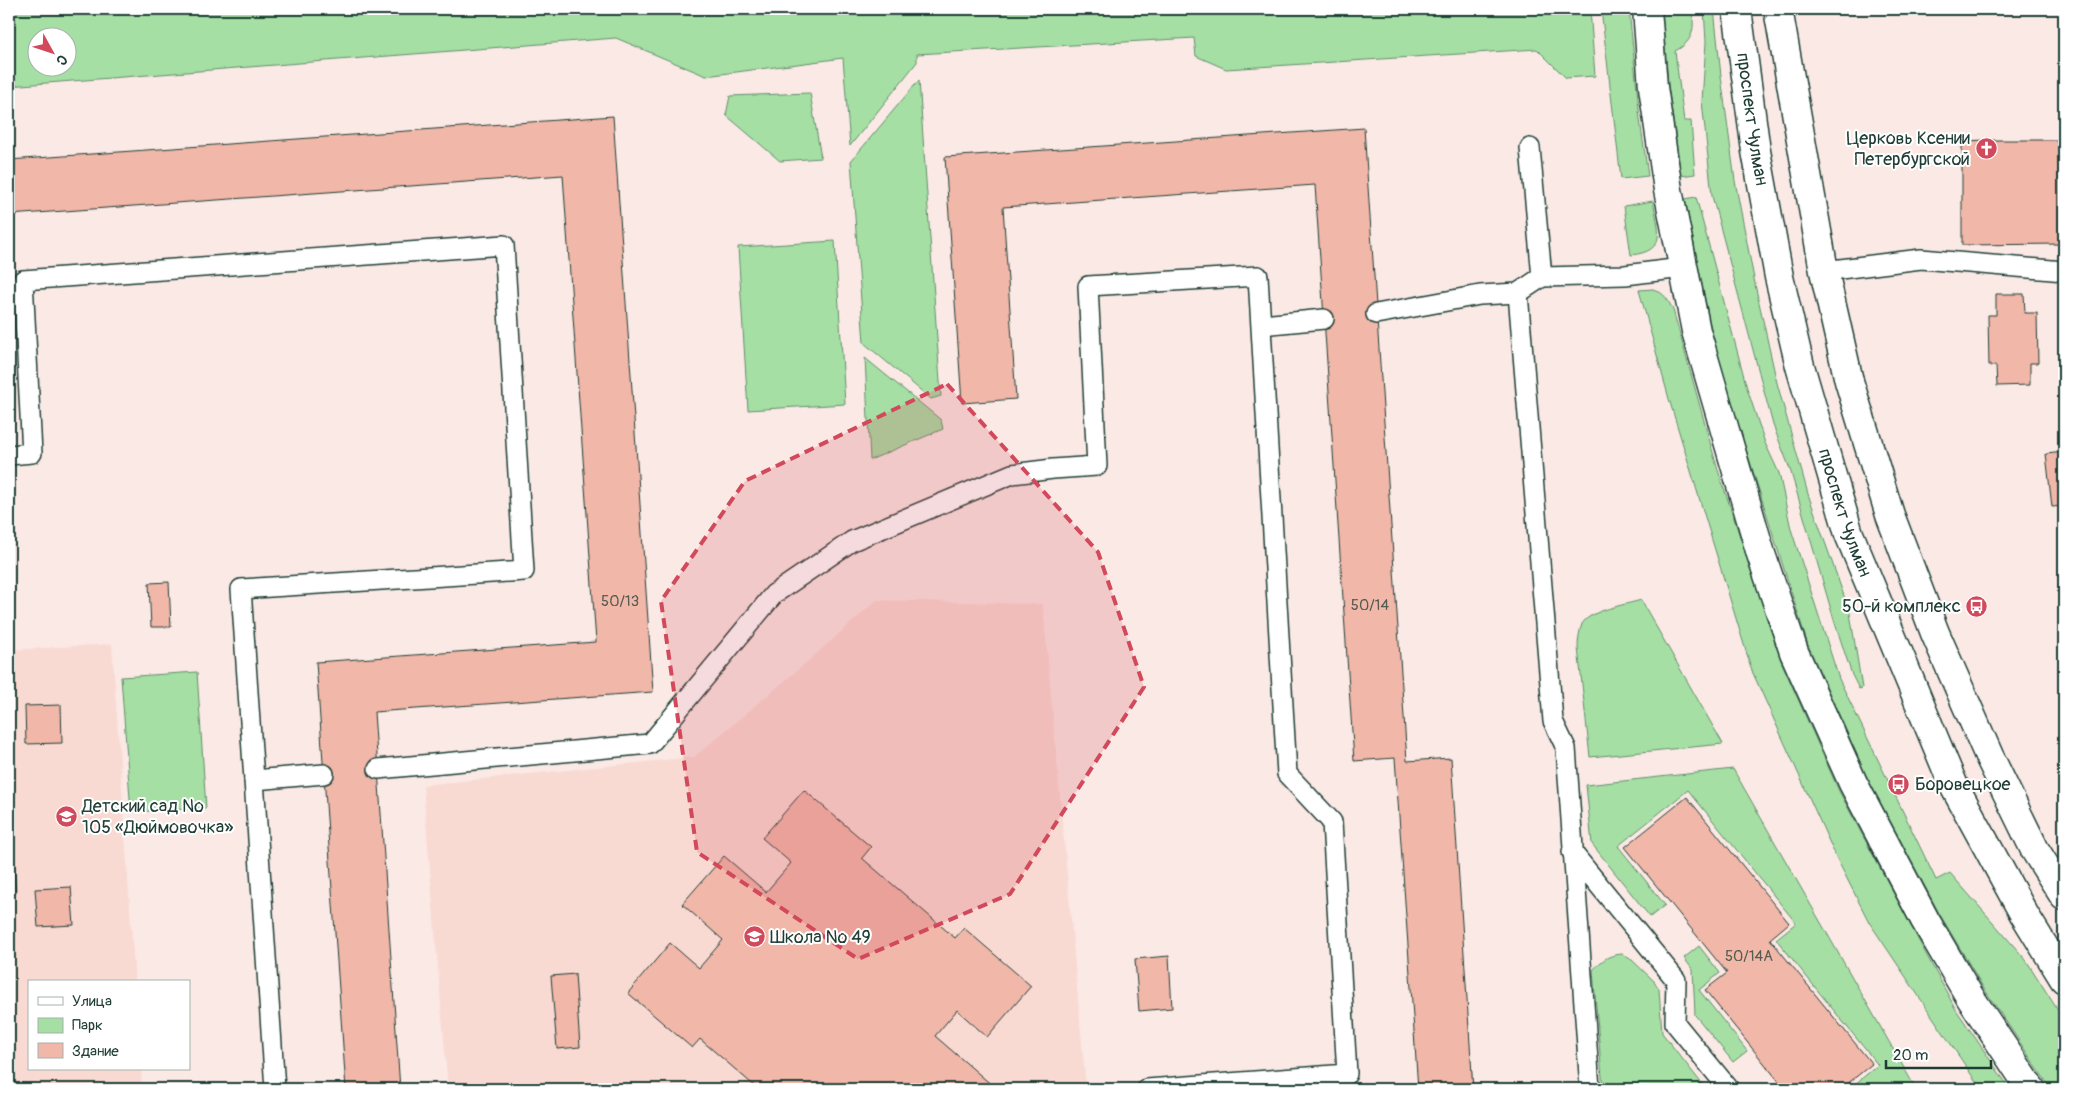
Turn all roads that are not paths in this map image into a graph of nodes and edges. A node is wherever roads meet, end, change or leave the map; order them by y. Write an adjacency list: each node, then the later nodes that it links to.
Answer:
1 (1647, 9): 5 (main road)
2 (1738, 9): 19 (main road, проспект Чулман)
3 (1778, 9): 6 (main road)
4 (1530, 148): 8 (lane)
5 (1682, 268): 8 (lane); 24 (main road)
6 (1824, 271): 7 (lane); 18 (main road)
7 (2064, 271)
8 (1542, 278): 9 (lane)
9 (1518, 293): 10 (lane); 17 (lane)
10 (1376, 314)
11 (1324, 319): 12 (lane)
12 (1262, 325): 14 (lane); 21 (lane)
13 (9, 455): 16 (lane)
14 (378, 769)
15 (324, 774): 16 (lane)
16 (254, 780): 20 (lane)
17 (1572, 852): 22 (lane); 23 (lane)
18 (2064, 896)
19 (2064, 979)
20 (275, 1089)
21 (1148, 1089)
22 (1590, 1089)
23 (1729, 1089)
24 (2031, 1089)

